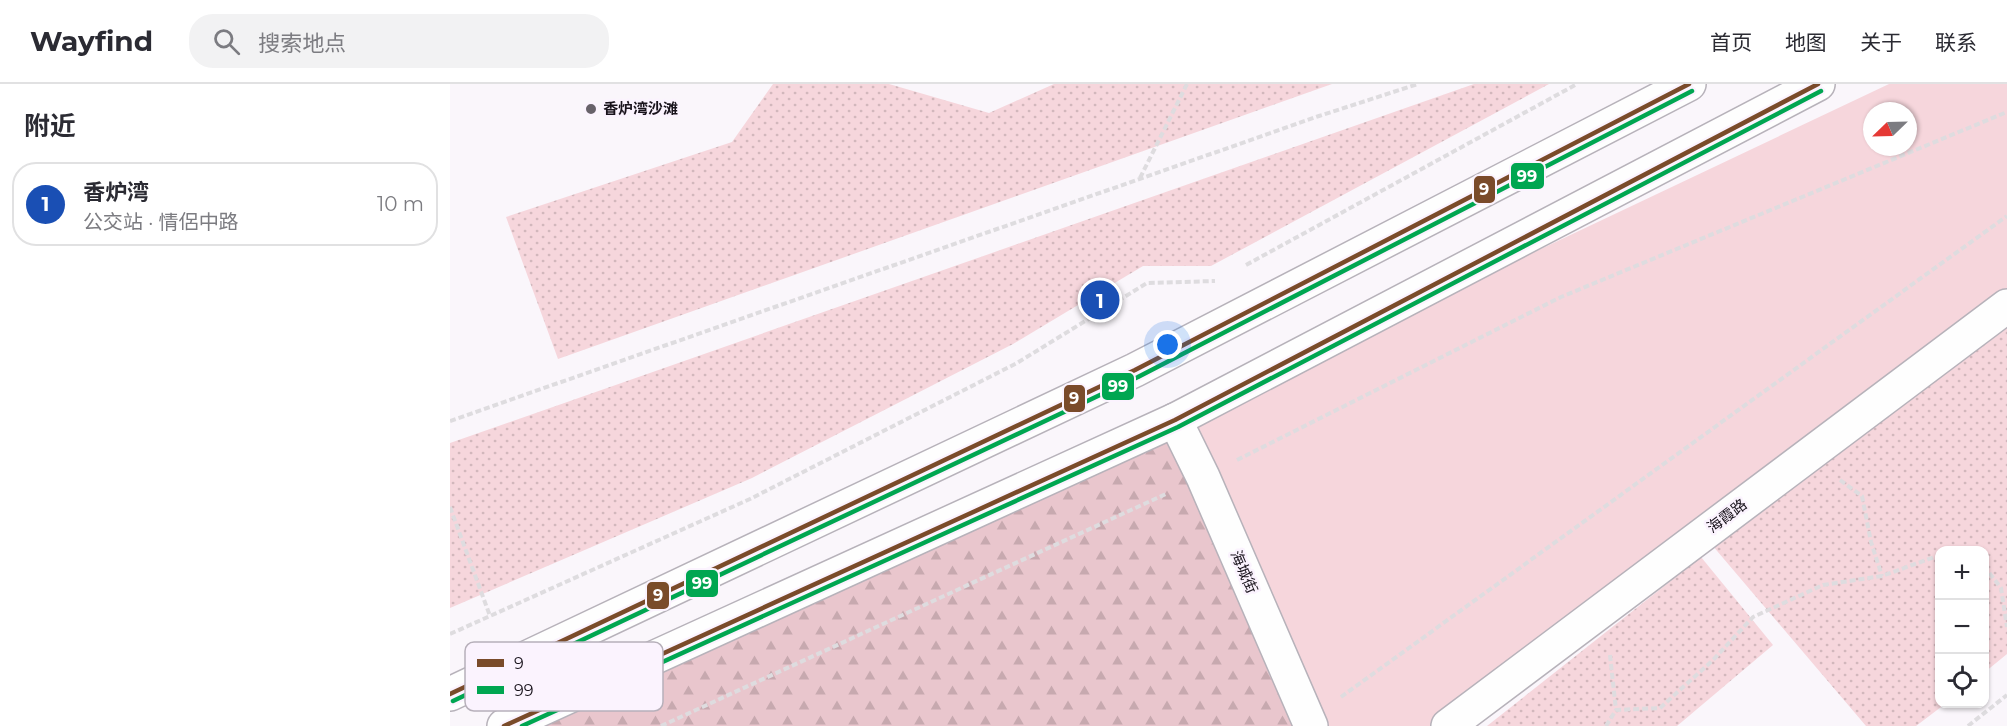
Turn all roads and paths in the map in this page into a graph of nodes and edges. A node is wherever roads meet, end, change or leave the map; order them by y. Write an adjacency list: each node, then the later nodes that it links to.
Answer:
1 (1187, 84): 7 (path)
2 (1418, 84): 7 (path)
3 (1577, 84): 9 (path)
4 (1689, 84): 24 (main road)
5 (1818, 84): 12 (main road)
6 (2007, 112): 15 (path)
7 (1140, 179): 13 (path)
8 (2007, 216): 31 (path)
9 (1245, 265)
10 (1224, 276): 20 (path)
11 (2007, 306): 14 (main road, 海霞路)
12 (1175, 420): 15 (main road, 海城街); 25 (main road)
13 (450, 421)
14 (1808, 455): 19 (path); 21 (main road, 海霞路)
15 (1203, 477): 31 (main road, 海城街); 33 (path)
16 (450, 507): 20 (path)
17 (1935, 557): 19 (path)
18 (1989, 572): 22 (path)
19 (1882, 576): 29 (path)
20 (490, 616): 23 (path)
21 (1586, 622): 29 (path); 34 (main road, 海霞路)
22 (2007, 627)
23 (450, 634)
24 (560, 642)
25 (663, 653)
26 (465, 687): 27 (main road)
27 (450, 694)
28 (2007, 695): 36 (path)
29 (1616, 710): 35 (path)
30 (537, 711): 32 (main road)
31 (1310, 723)
32 (504, 726)
33 (662, 726)
34 (1448, 726)
35 (1606, 726)
36 (1968, 726)

